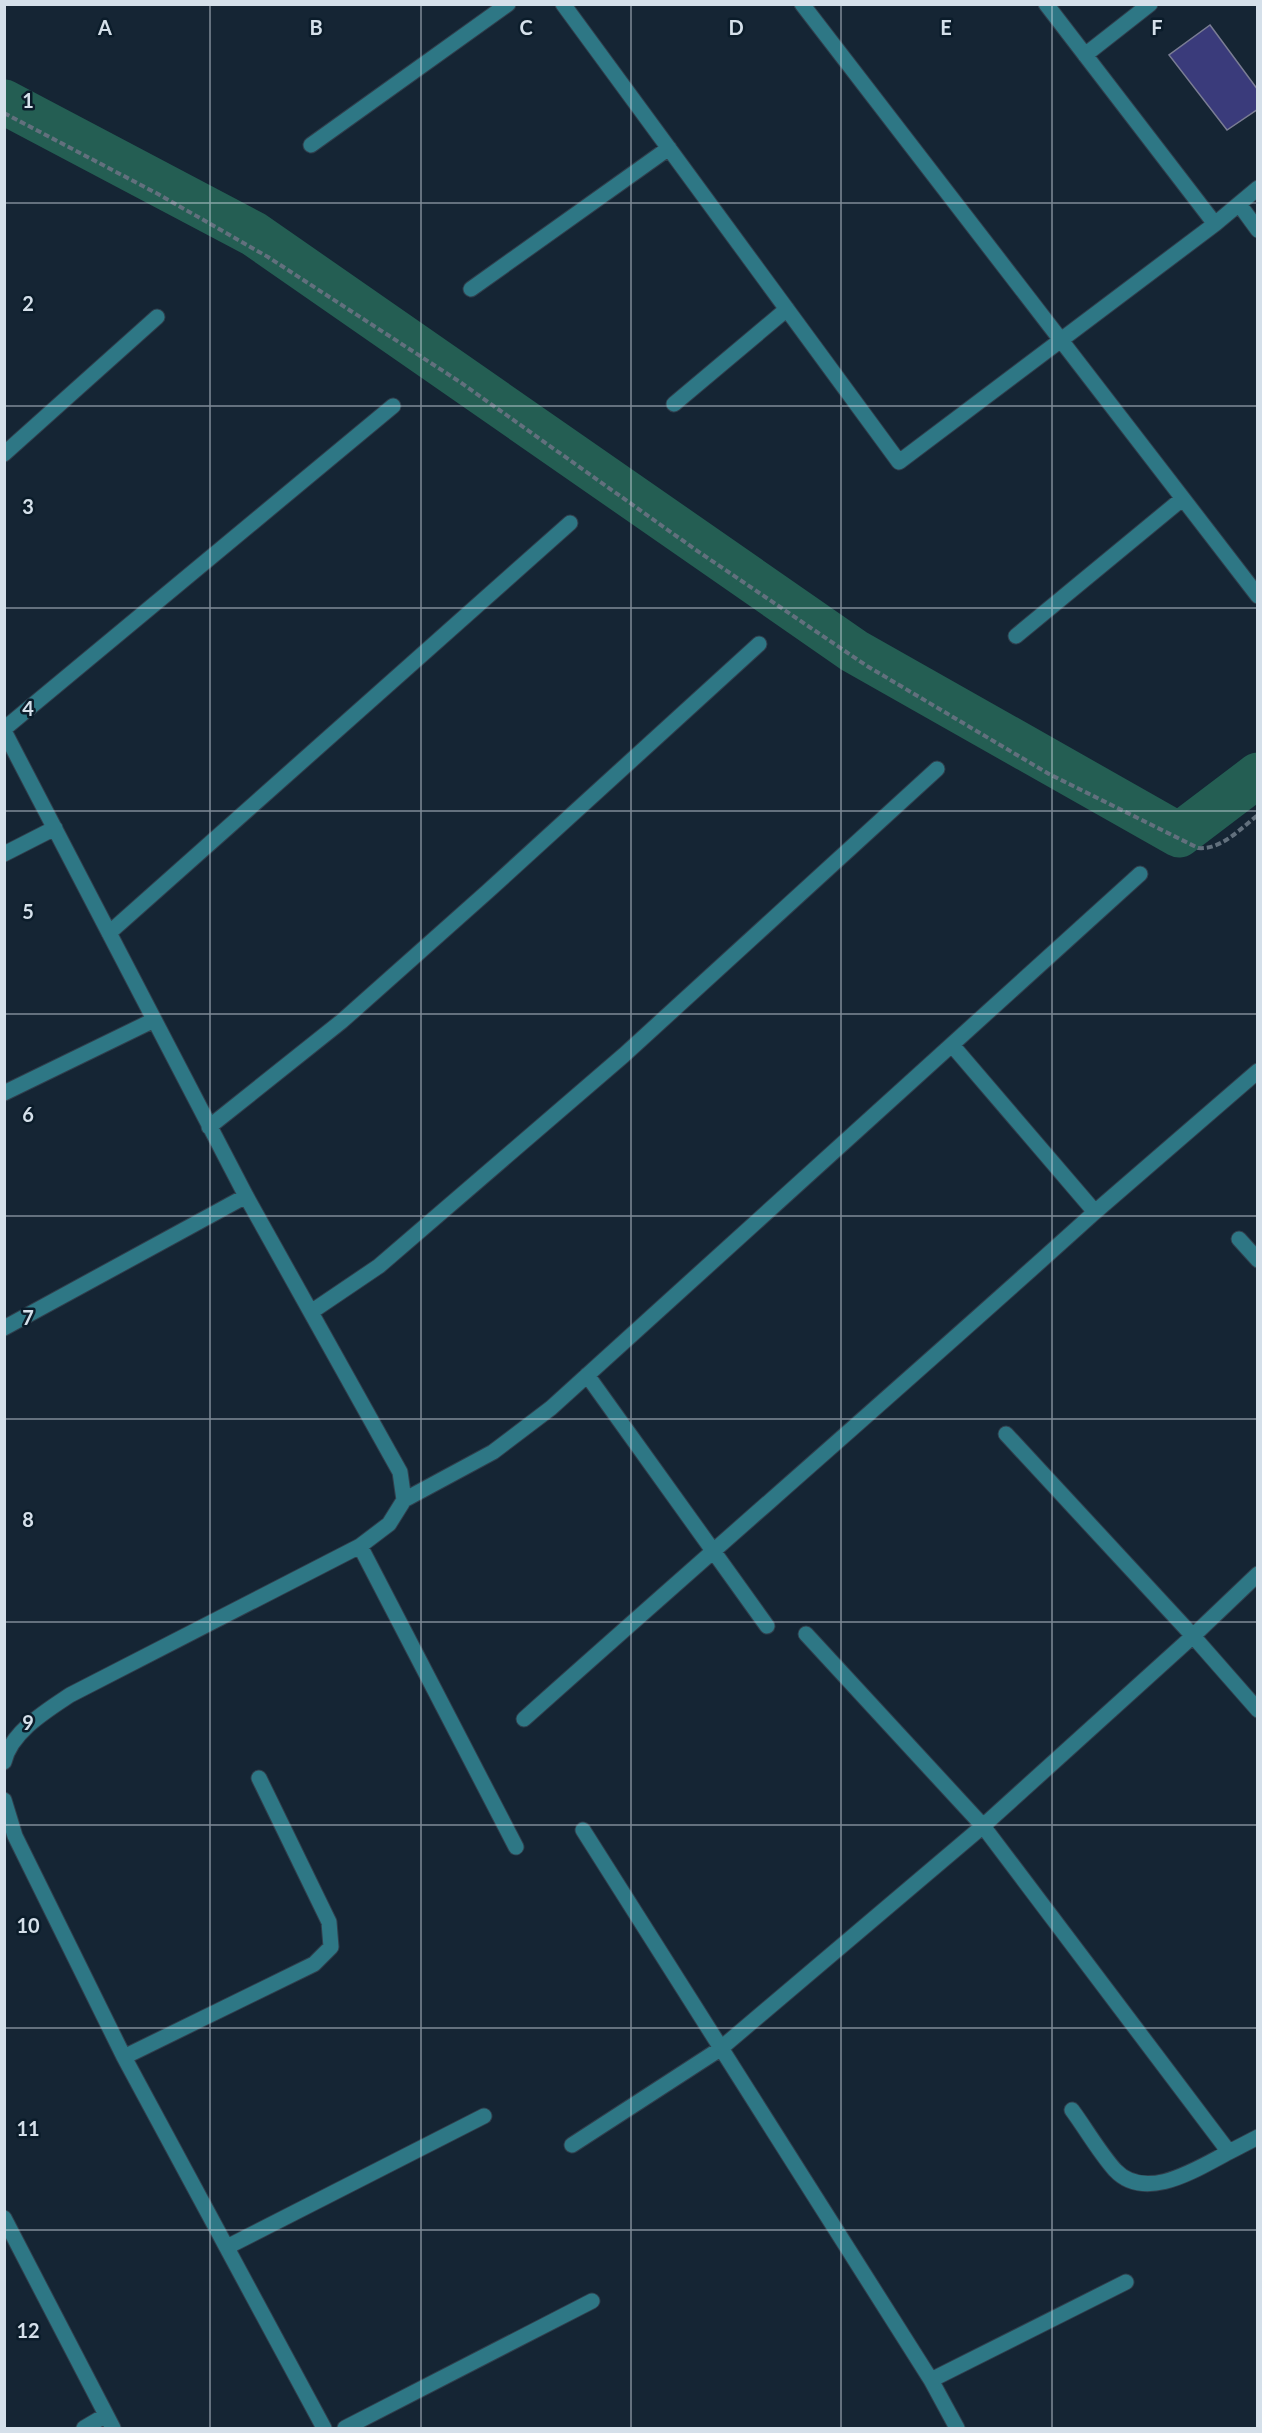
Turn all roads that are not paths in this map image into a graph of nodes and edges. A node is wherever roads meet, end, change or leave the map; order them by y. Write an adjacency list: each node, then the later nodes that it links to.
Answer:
1 (508, 4): 7 (street)
2 (563, 4): 8 (street)
3 (802, 4): 16 (street)
4 (1046, 4): 6 (street)
5 (1150, 4): 6 (street)
6 (1085, 55): 11 (street)
7 (311, 145)
8 (669, 148): 13 (street); 14 (street)
9 (1257, 188): 10 (street)
10 (1239, 204): 11 (street); 12 (street)
11 (1215, 224): 16 (street)
12 (1257, 230)
13 (471, 289)
14 (787, 309): 16 (street); 17 (street)
15 (157, 317): 19 (street)
16 (1059, 341): 20 (street)
17 (674, 404)
18 (393, 406): 25 (street)
19 (4, 454)
20 (1182, 499): 22 (street); 23 (street)
21 (570, 523): 30 (street)
22 (1257, 596)
23 (1016, 636)
24 (759, 644): 35 (street)
25 (4, 730): 27 (street)
26 (937, 769): 40 (street)
27 (55, 828): 28 (street); 30 (street)
28 (4, 854)
29 (1140, 874): 32 (street)
30 (109, 933): 31 (street)
31 (154, 1020): 34 (street); 35 (street)
32 (952, 1045): 37 (street); 42 (street)
33 (1257, 1071): 37 (street)
34 (4, 1093)
35 (209, 1127): 36 (street)
36 (246, 1196): 40 (street); 41 (street)
37 (1095, 1212): 46 (street)
38 (1239, 1239): 39 (street)
39 (1257, 1260)
40 (311, 1312): 44 (street)
41 (4, 1328)
42 (587, 1375): 44 (street); 46 (street)
43 (1006, 1434): 50 (street)
44 (404, 1500): 45 (street)
45 (360, 1546): 53 (street); 58 (street)
46 (711, 1551): 48 (street); 52 (street)
47 (1257, 1574): 50 (street)
48 (767, 1626)
49 (806, 1634): 56 (street)
50 (1193, 1636): 51 (street); 56 (street)
51 (1257, 1710)
52 (524, 1719)
53 (4, 1762)
54 (259, 1778): 60 (street)
55 (4, 1800): 60 (street)
56 (983, 1826): 59 (street); 65 (street)
57 (583, 1830): 59 (street)
58 (516, 1847)
59 (720, 2049): 64 (street); 70 (street)
60 (124, 2057): 67 (street)
61 (1072, 2110): 65 (street)
62 (484, 2116): 67 (street)
63 (1257, 2137): 65 (street)
64 (572, 2145)
65 (1230, 2152)
66 (4, 2218): 71 (street)
67 (227, 2247): 73 (street)
68 (1126, 2282): 70 (street)
69 (592, 2301): 74 (street)
70 (932, 2380): 75 (street)
71 (110, 2422): 72 (street)
72 (84, 2428)
73 (324, 2428)
74 (345, 2428)
75 (957, 2428)

